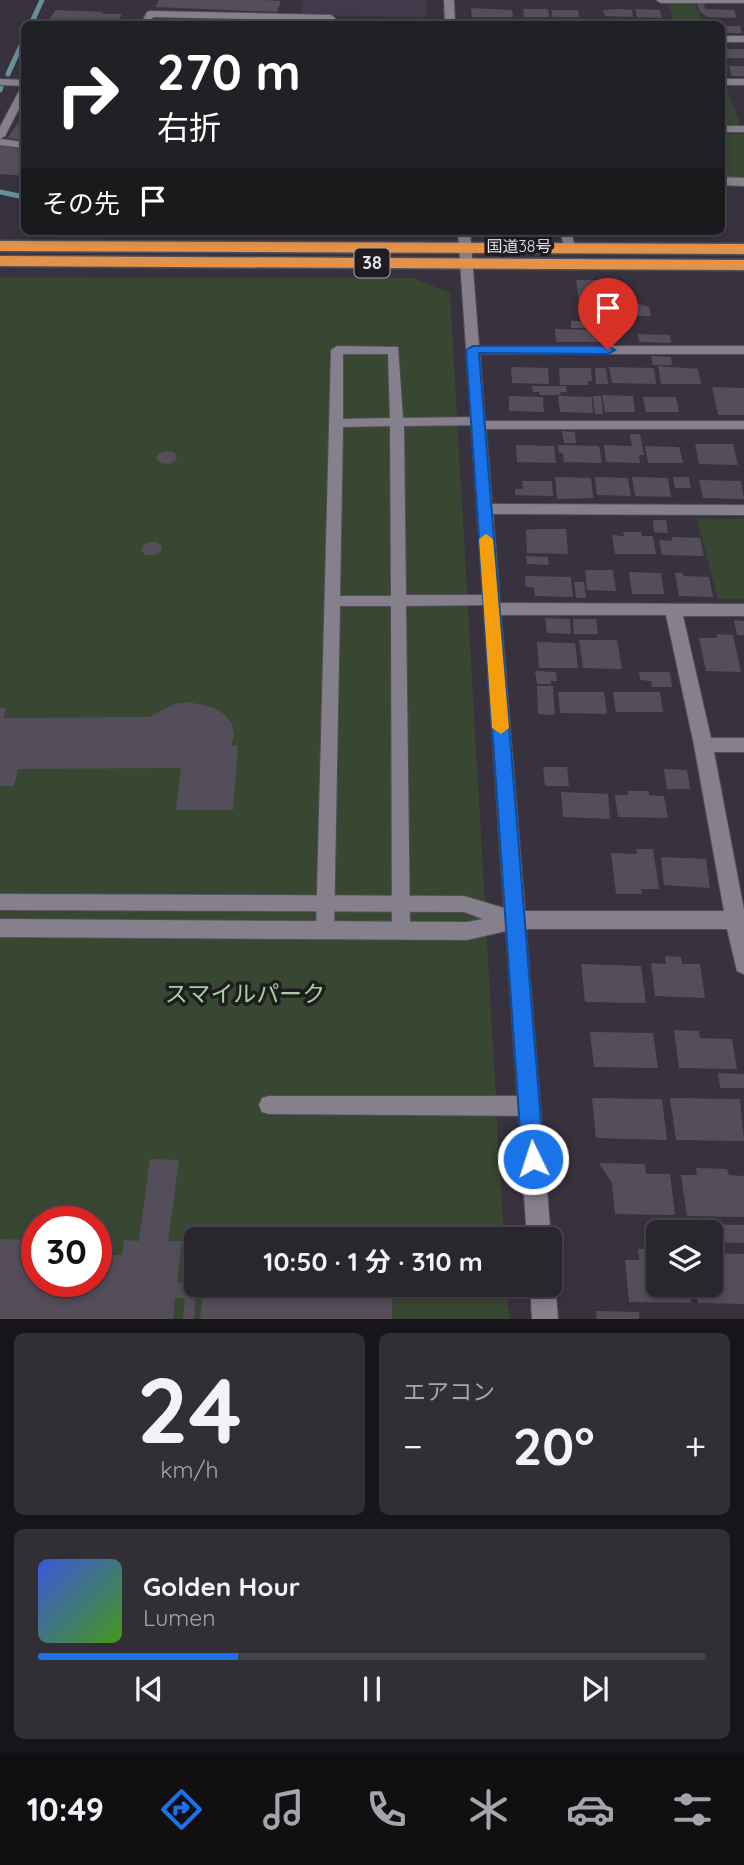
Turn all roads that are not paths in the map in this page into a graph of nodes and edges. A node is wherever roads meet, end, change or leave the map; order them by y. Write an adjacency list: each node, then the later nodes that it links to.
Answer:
1 (449, 0): 8 (street)
2 (661, 0): 3 (street)
3 (744, 0)
4 (275, 17): 5 (lane); 6 (lane); 7 (lane)
5 (146, 21)
6 (262, 21)
7 (331, 21)
8 (450, 21)
9 (725, 39): 10 (street)
10 (744, 39)
11 (0, 82): 14 (street)
12 (725, 82): 13 (street)
13 (744, 82)
14 (21, 83)
15 (21, 97): 18 (lane)
16 (725, 129): 17 (street)
17 (744, 130)
18 (0, 136)
19 (0, 142): 20 (lane)
20 (21, 145)
21 (725, 181): 22 (street)
22 (744, 181)
23 (567, 235): 26 (lane)
24 (0, 246): 25 (highway, 国道38号 / 38)
25 (466, 247): 26 (highway, 国道38号 / 38); 28 (highway, 国道38号 / 38); 29 (highway, 国道38号 / 38); 30 (street)
26 (569, 248): 27 (highway, 国道38号 / 38)
27 (744, 249)
28 (0, 261)
29 (744, 265)
30 (473, 350): 31 (street); 34 (street)
31 (744, 350)
32 (336, 422): 33 (lane); 33 (lane); 38 (lane)
33 (397, 422): 34 (lane); 39 (lane)
34 (478, 423): 35 (street); 36 (street)
35 (744, 425)
36 (484, 509): 37 (street); 40 (street)
37 (744, 510)
38 (333, 601): 39 (lane); 46 (lane)
39 (399, 601): 40 (lane); 47 (lane)
40 (491, 605): 41 (street); 48 (street)
41 (673, 609): 42 (street); 43 (street)
42 (744, 610)
43 (703, 745): 44 (street); 49 (street)
44 (744, 745)
45 (0, 902): 46 (street)
46 (326, 903): 47 (street); 51 (lane)
47 (401, 904): 48 (street); 52 (lane)
48 (515, 919): 49 (street); 52 (street); 55 (street)
49 (739, 920): 53 (street)
50 (0, 928): 51 (street)
51 (326, 930): 52 (street)
52 (401, 930)
53 (744, 965)
54 (269, 1105): 55 (lane)
55 (529, 1106): 56 (street)
56 (538, 1227)
57 (543, 1297): 58 (street)
58 (545, 1319)

